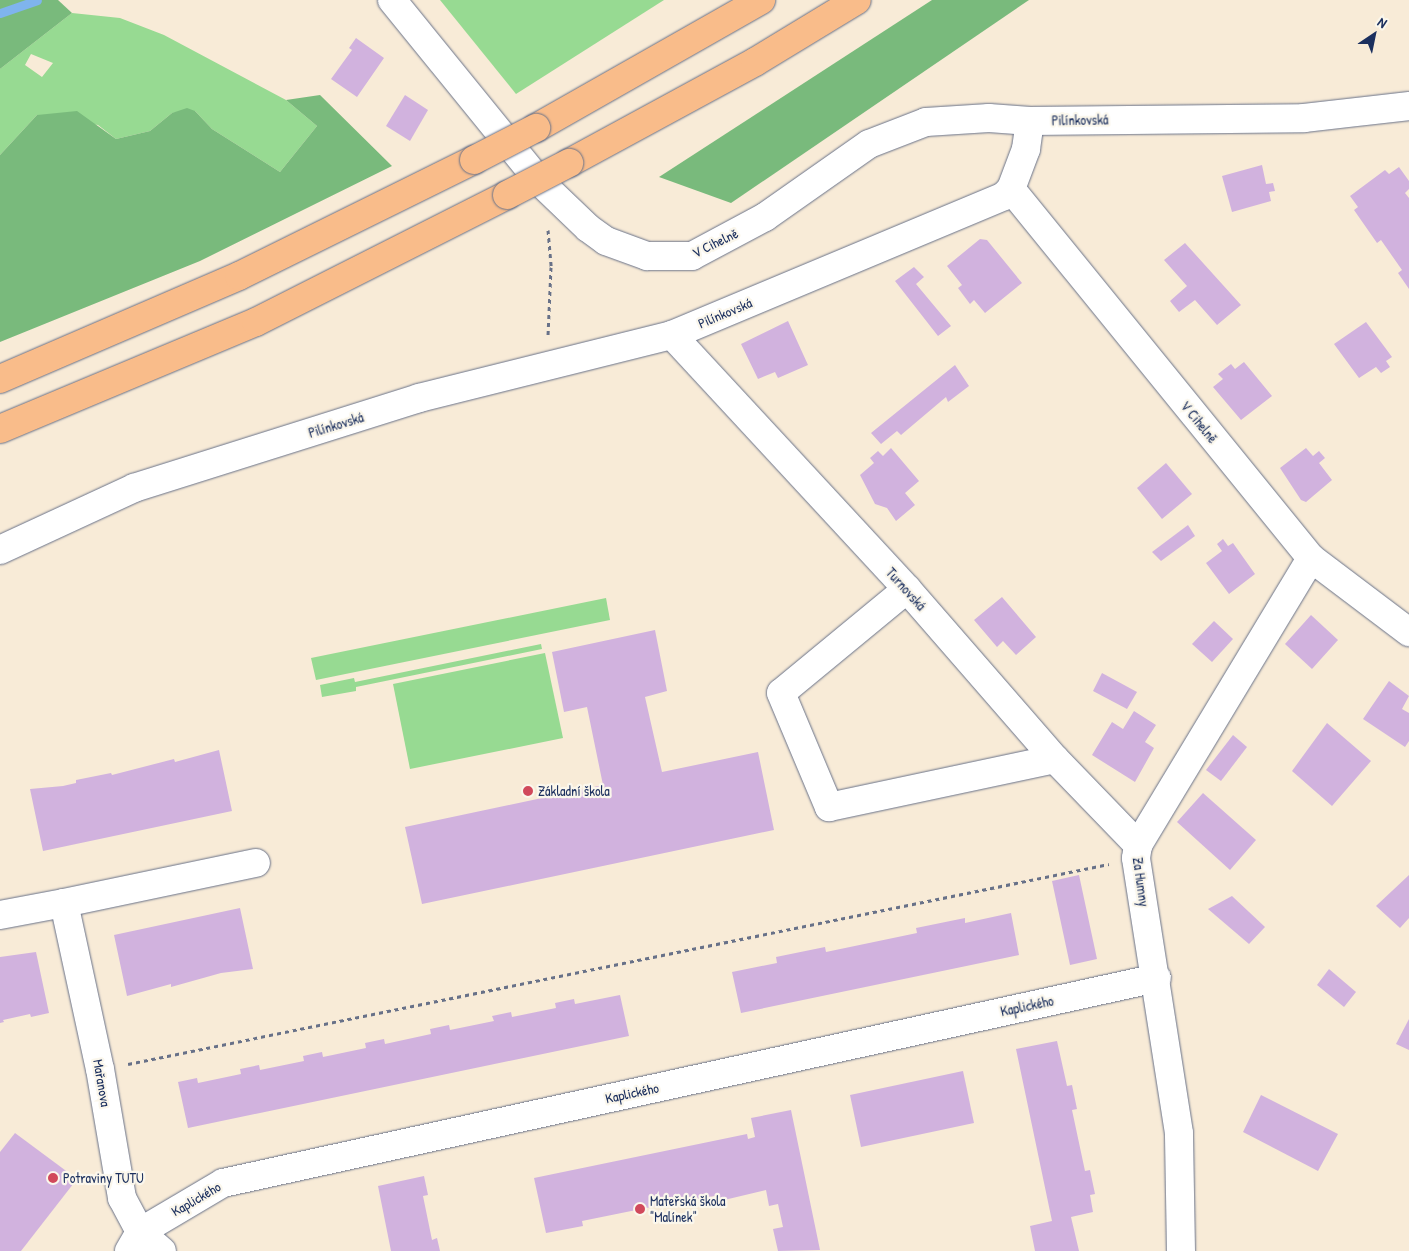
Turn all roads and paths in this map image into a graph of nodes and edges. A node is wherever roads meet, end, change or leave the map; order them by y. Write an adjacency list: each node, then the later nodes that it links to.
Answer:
1 (392, 0): 7 (street, V Cihelně)
2 (761, 0): 10 (highway, bridge)
3 (856, 0): 11 (highway, bridge)
4 (1409, 106): 5 (street, Pilínkovská)
5 (1030, 121): 6 (street); 7 (street, V Cihelně)
6 (1011, 190): 8 (street, Pilínkovská); 13 (street, V Cihelně)
7 (558, 197): 9 (path)
8 (672, 335): 9 (street, Pilínkovská); 14 (street, Turnovská)
9 (547, 366): 12 (street, Pilínkovská)
10 (0, 379)
11 (0, 429)
12 (0, 550)
13 (1310, 558): 15 (street, V Cihelně); 17 (street, Za Humny)
14 (907, 589): 16 (street, Turnovská); 16 (street)
15 (1409, 632)
16 (1055, 759): 17 (street, Turnovská)
17 (1137, 851): 21 (street, Za Humny); 22 (path)
18 (256, 863): 19 (street)
19 (64, 903): 20 (street); 22 (street, Mařanova)
20 (0, 915)
21 (1157, 978): 23 (street, Kaplického); 25 (street, Za Humny)
22 (100, 1069): 23 (street, Mařanova)
23 (134, 1242): 24 (street, Mařanova)
24 (162, 1251)
25 (1181, 1251)

